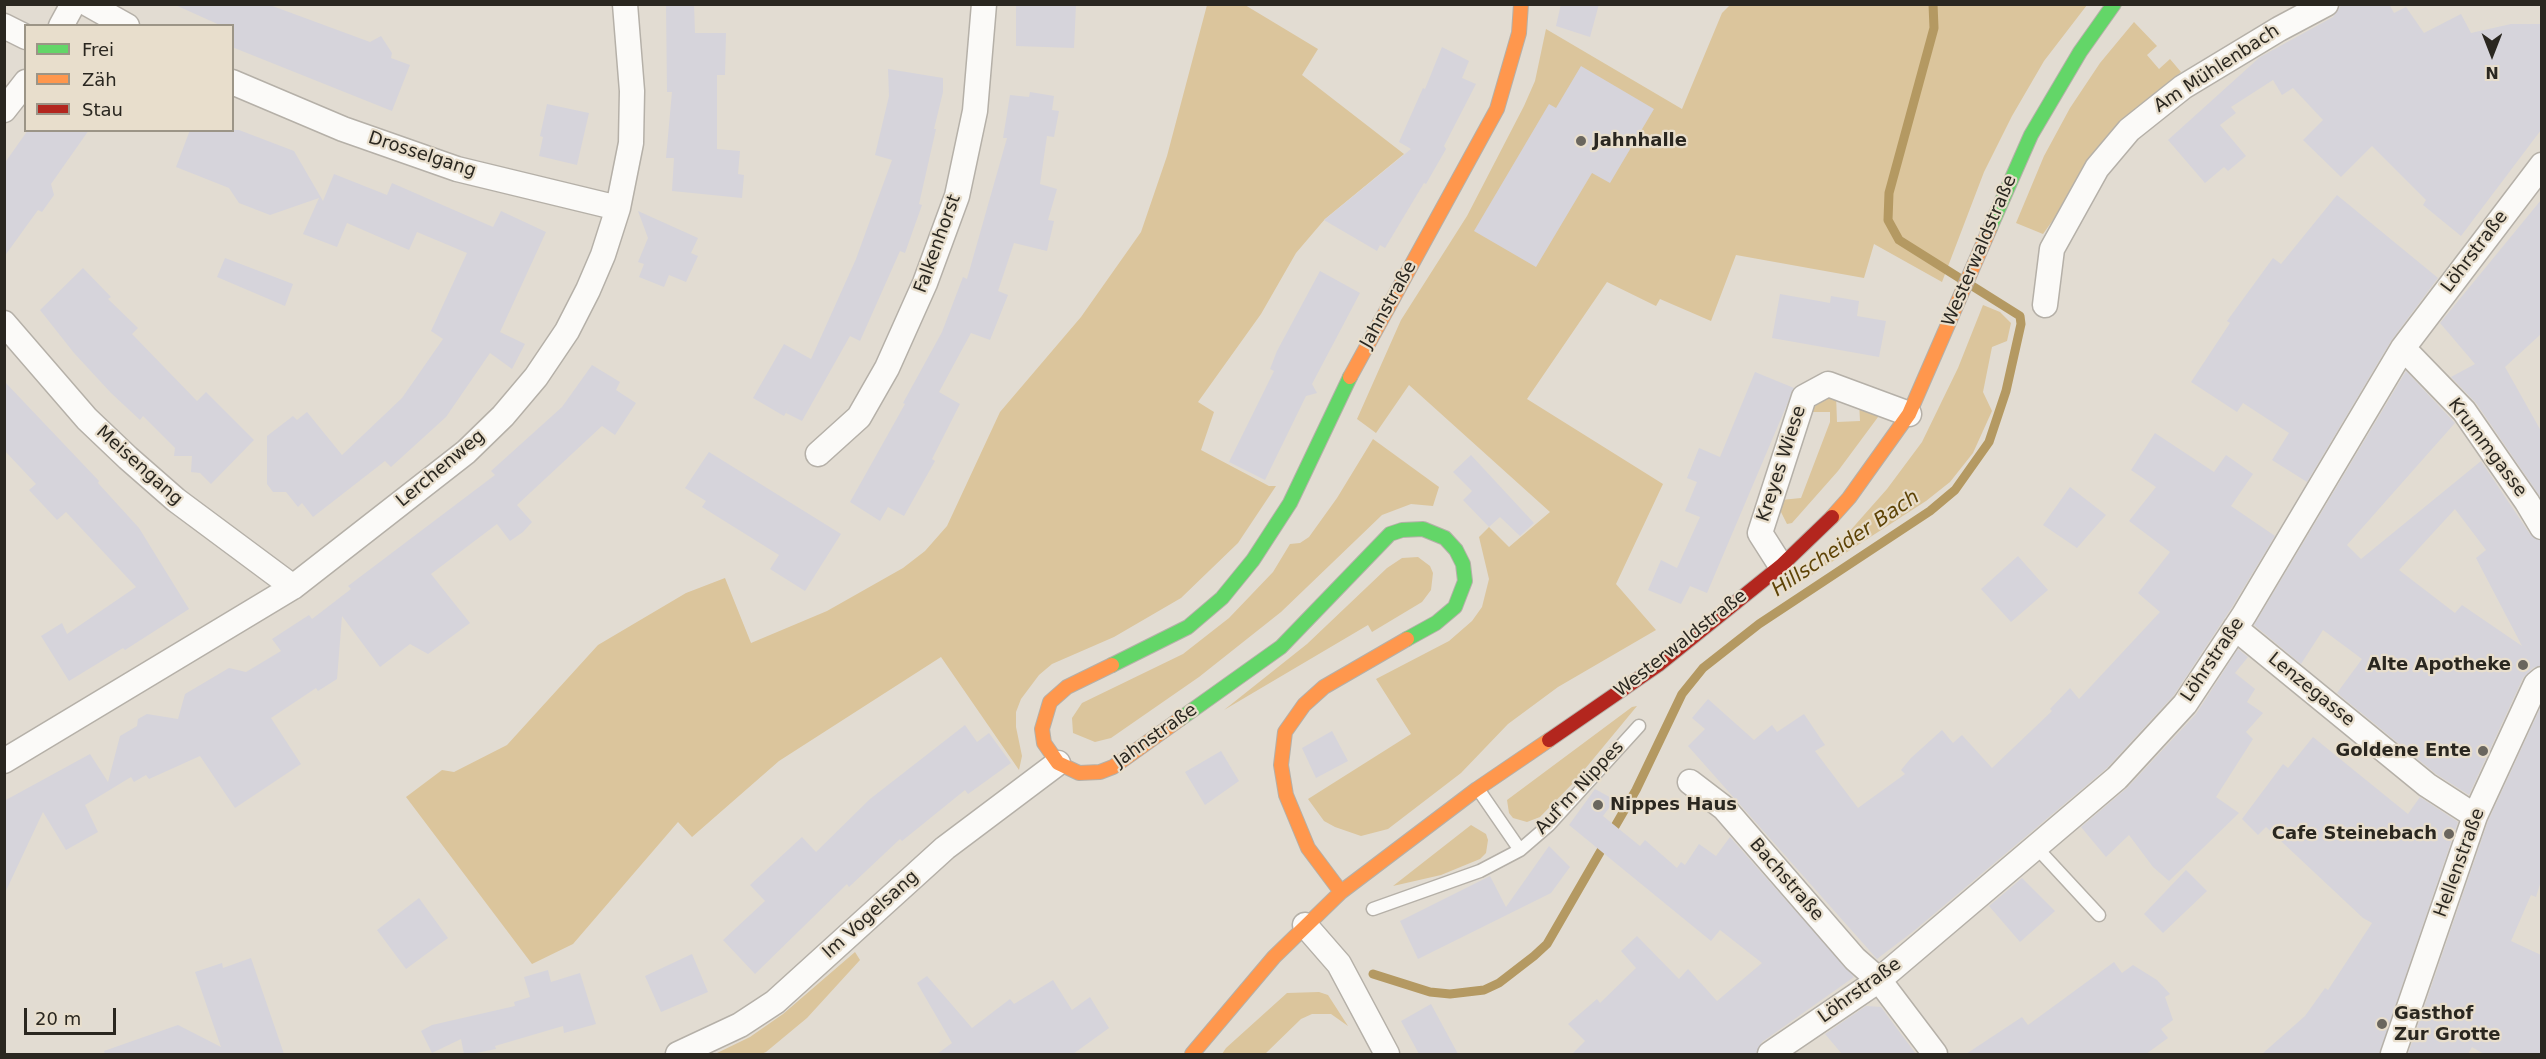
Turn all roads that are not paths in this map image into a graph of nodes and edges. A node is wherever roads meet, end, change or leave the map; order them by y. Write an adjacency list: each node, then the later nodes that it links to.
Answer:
1 (73, 4): 8 (street)
2 (88, 4): 9 (street)
3 (626, 4): 16 (street, Lerchenweg)
4 (984, 4): 21 (street, Falkenhorst)
5 (1521, 4): 29 (street, Jahnstraße)
6 (2114, 4): 20 (street, Westerwaldstraße)
7 (2326, 4): 17 (street, Am Mühlenbach)
8 (62, 24)
9 (123, 24)
10 (4, 26): 11 (street)
11 (24, 36)
12 (234, 83): 16 (street, Drosselgang)
13 (24, 85): 14 (street)
14 (4, 110)
15 (2541, 167): 19 (street, Löhrstraße)
16 (618, 208): 24 (street, Lerchenweg)
17 (2045, 305)
18 (4, 323): 24 (street, Meisengang)
19 (2403, 348): 22 (street, Krummgasse); 25 (street, Löhrstraße)
20 (1909, 414): 23 (street, Westerwaldstraße); 23 (street, Kreyes Wiese)
21 (818, 454)
22 (2541, 527)
23 (1781, 566): 31 (street, Westerwaldstraße)
24 (293, 587): 28 (street, Lerchenweg)
25 (2235, 628): 32 (street, Lenzegasse); 33 (street, Löhrstraße)
26 (2541, 679): 32 (street, Hellenstraße)
27 (1639, 726): 34 (lane, Auf'm Nippes)
28 (6, 758)
29 (1058, 763): 35 (street, Jahnstraße); 40 (street, Im Vogelsang)
30 (1690, 782): 39 (street, Bachstraße)
31 (1477, 789): 34 (lane, Auf'm Nippes); 35 (street, Westerwaldstraße)
32 (2475, 816): 45 (street, Hellenstraße)
33 (2036, 847): 37 (lane); 39 (street, Löhrstraße)
34 (1520, 850): 36 (lane, Auf'm Nippes)
35 (1341, 892): 38 (street, Westerwaldstraße)
36 (1373, 909)
37 (2099, 915)
38 (1305, 925): 41 (street, Westerwaldstraße); 42 (street)
39 (1880, 980): 43 (street, Löhrstraße); 44 (street, Bachstraße)
40 (678, 1054)
41 (1192, 1054)
42 (1387, 1054)
43 (1770, 1054)
44 (1935, 1054)
45 (2393, 1054)

